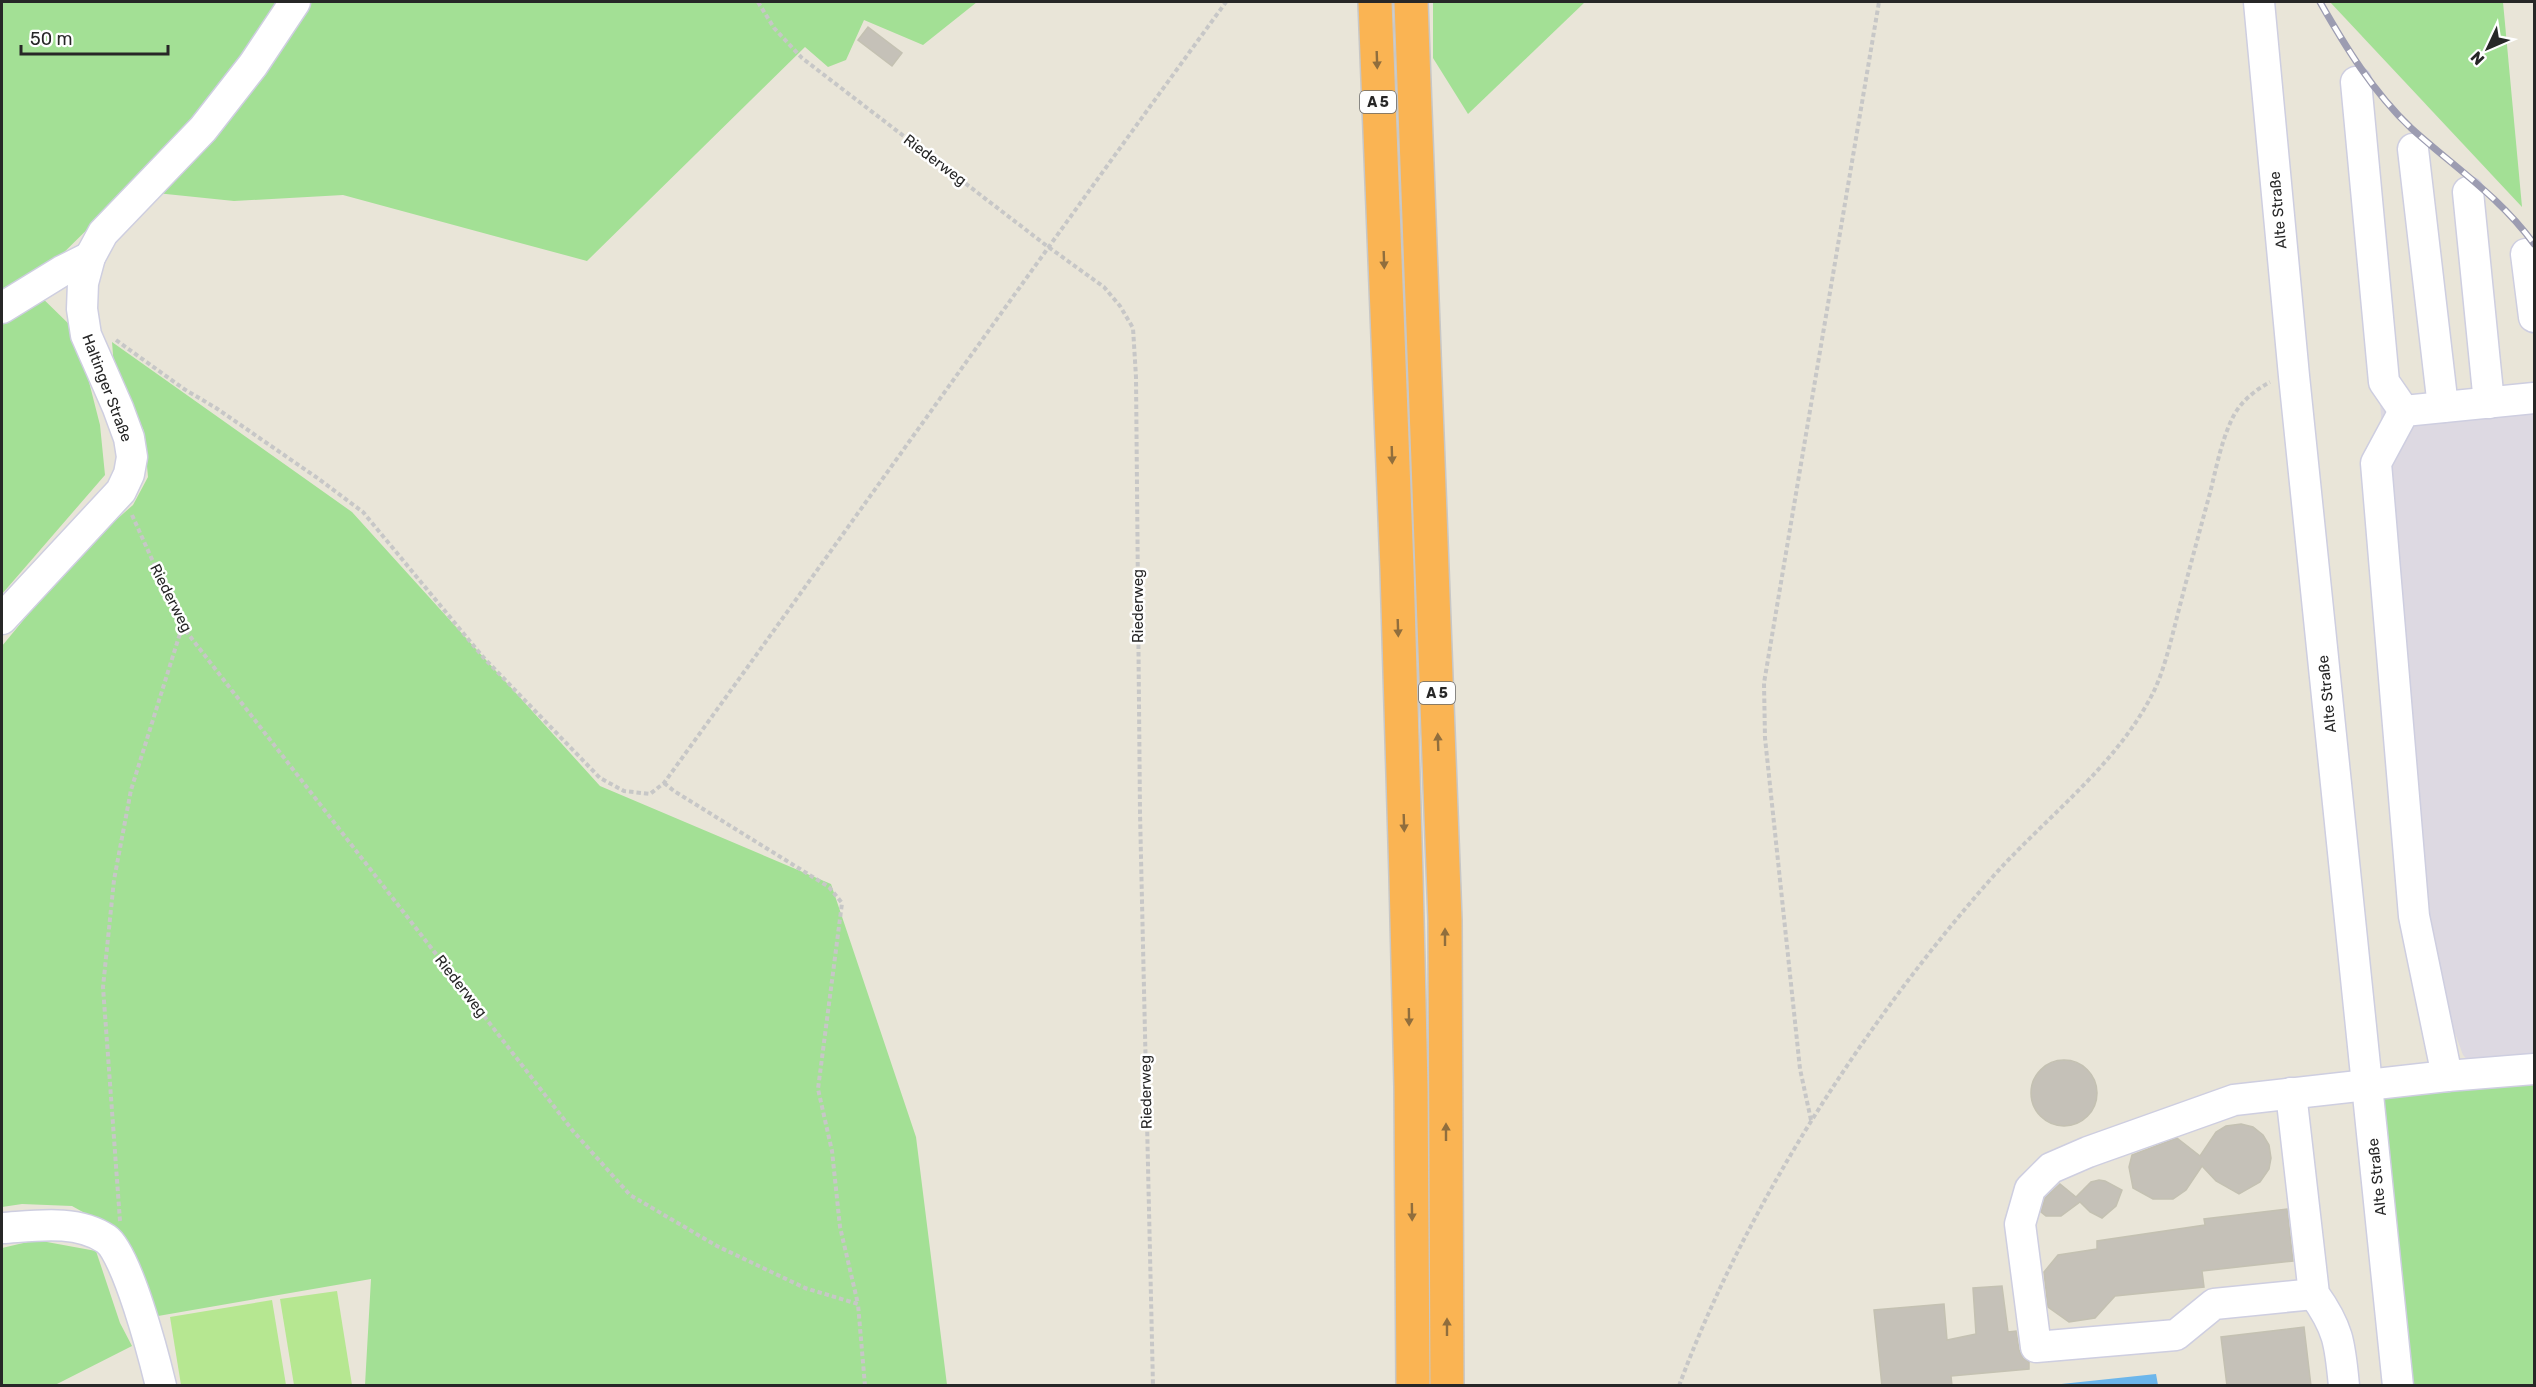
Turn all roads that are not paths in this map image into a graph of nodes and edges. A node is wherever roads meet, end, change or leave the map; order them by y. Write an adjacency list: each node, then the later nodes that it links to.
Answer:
1 (295, 2): 9 (street, Haltinger Straße)
2 (1375, 2): 25 (highway, A 5, one-way to 25)
3 (1411, 2): 27 (highway, A 5, one-way to 3)
4 (2259, 2): 21 (street, Alte Straße)
5 (2356, 82): 17 (street)
6 (2412, 149): 16 (street)
7 (2468, 192): 15 (street)
8 (2526, 254): 13 (street)
9 (90, 257): 10 (street); 12 (street, Haltinger Straße)
10 (37, 287): 11 (street); 12 (street)
11 (2, 308)
12 (83, 313): 18 (street, Haltinger Straße)
13 (2535, 317)
14 (2535, 398): 15 (street)
15 (2489, 403): 16 (street)
16 (2443, 407): 17 (street)
17 (2404, 411): 20 (street)
18 (2, 619)
19 (2535, 1069): 20 (street)
20 (2447, 1076): 21 (street)
21 (2368, 1086): 22 (street); 29 (street, Alte Straße)
22 (2291, 1093): 24 (street); 24 (street)
23 (2, 1228): 26 (street)
24 (2314, 1294): 28 (street)
25 (1411, 1381)
26 (161, 1386)
27 (1447, 1386)
28 (2344, 1386)
29 (2398, 1386)

